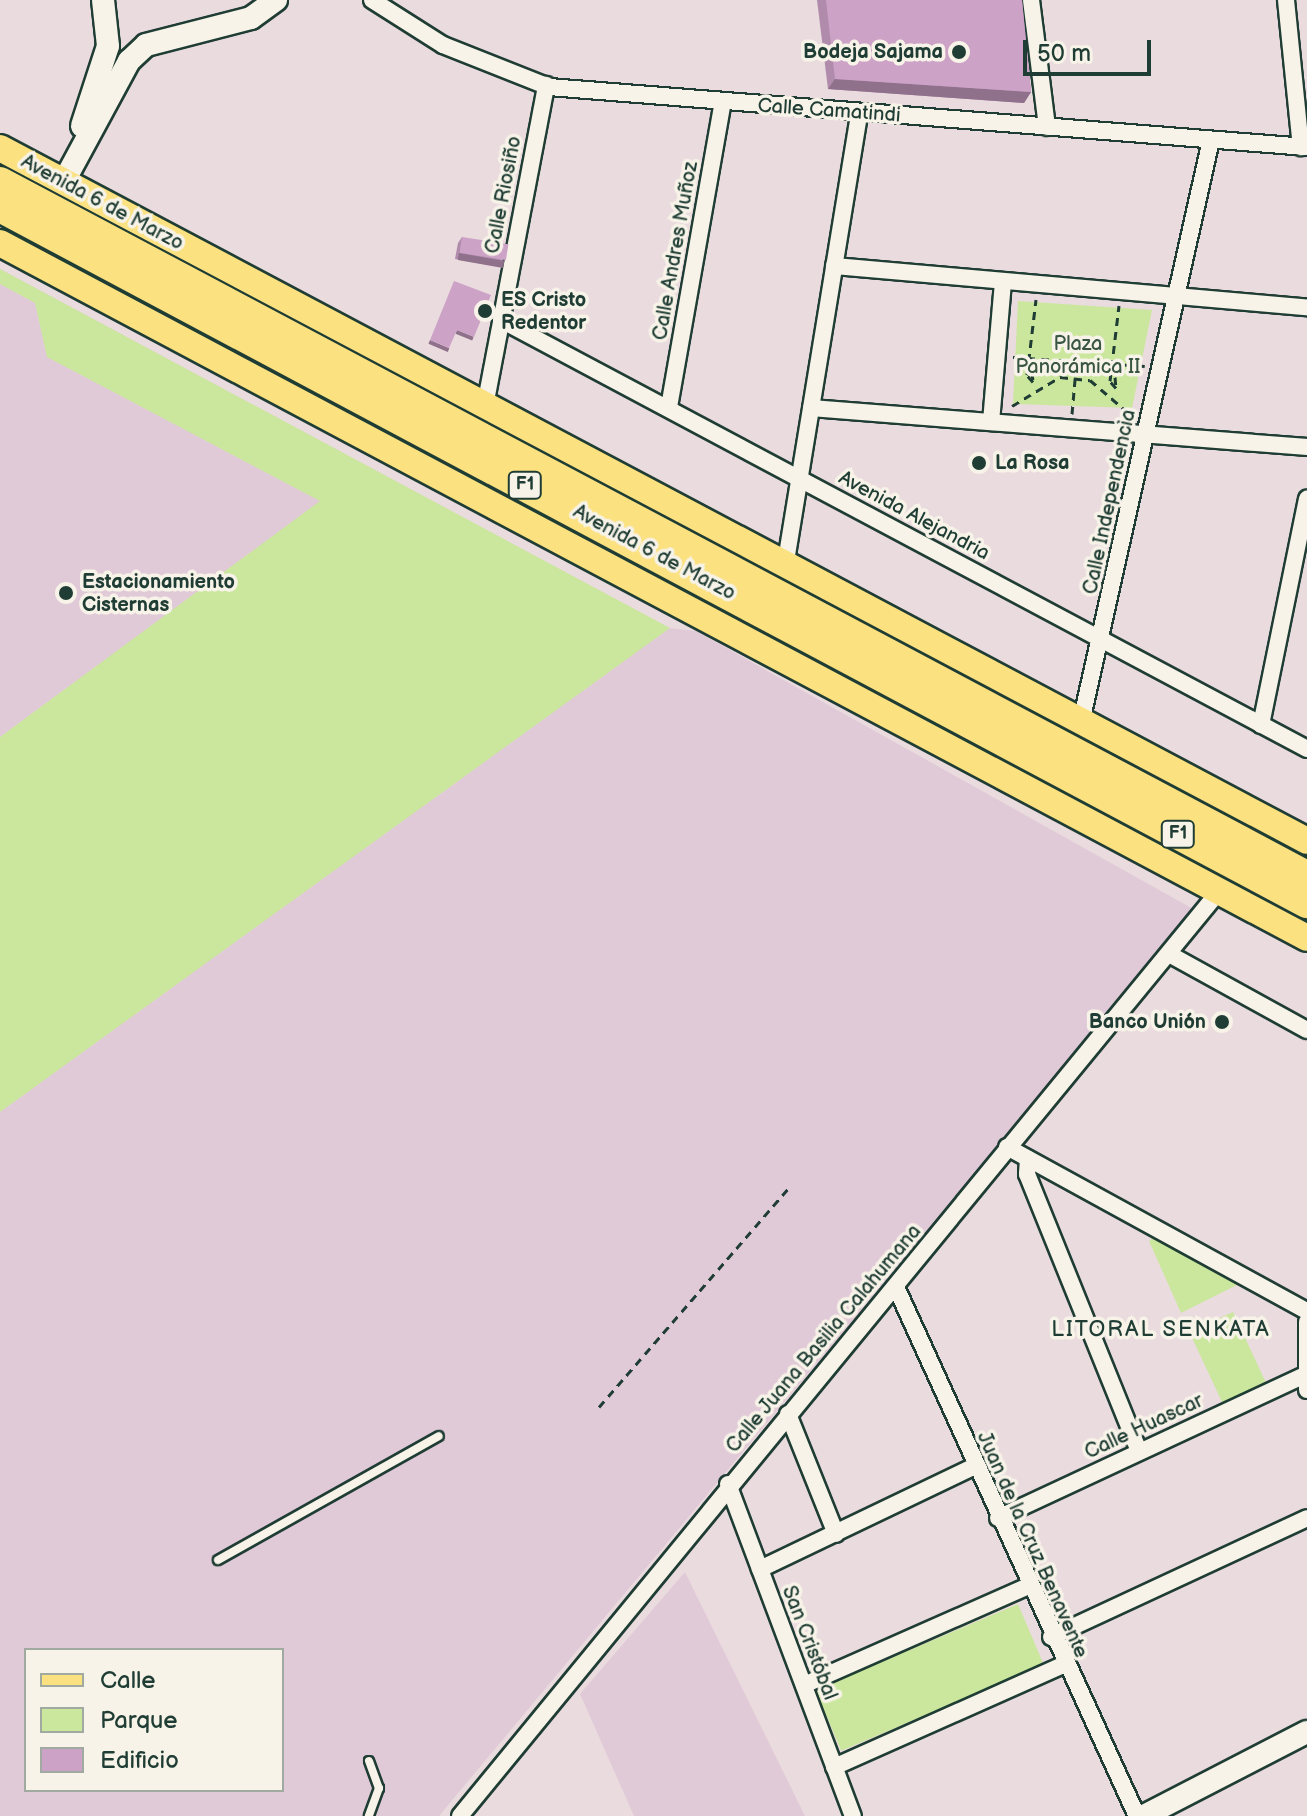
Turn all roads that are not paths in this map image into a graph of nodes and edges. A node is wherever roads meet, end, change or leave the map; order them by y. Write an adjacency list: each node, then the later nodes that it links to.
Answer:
1 (103, 0): 14 (street)
2 (276, 0): 14 (street)
3 (372, 0): 6 (street, Calle Camatindi)
4 (1031, 0): 9 (street)
5 (1286, 0): 11 (street)
6 (546, 85): 7 (street, Calle Camatindi); 21 (street, Calle Riosiño)
7 (723, 102): 8 (street, Calle Camatindi); 23 (street, Calle Andres Muñoz)
8 (859, 113): 9 (street, Calle Camatindi); 17 (street)
9 (1047, 127): 10 (street, Calle Camatindi)
10 (1211, 140): 11 (street, Calle Camatindi); 19 (street, Calle Independencia)
11 (1304, 147)
12 (0, 148): 14 (main road, Avenida 6 de Marzo)
13 (0, 182): 36 (highway, Avenida 6 de Marzo / F1)
14 (63, 183): 22 (main road, Avenida 6 de Marzo)
15 (0, 207): 38 (highway, Avenida 6 de Marzo / F1)
16 (0, 243): 37 (main road, Avenida 6 de Marzo)
17 (834, 266): 18 (street); 24 (street)
18 (1003, 283): 19 (street); 25 (street)
19 (1174, 295): 20 (street); 26 (street, Calle Independencia)
20 (1307, 307)
21 (501, 320): 22 (street, Calle Riosiño); 23 (street, Avenida Alejandria)
22 (485, 406): 30 (main road, Avenida 6 de Marzo)
23 (669, 407): 28 (street, Avenida Alejandria)
24 (811, 408): 25 (street); 28 (street)
25 (991, 422): 26 (street)
26 (1147, 431): 27 (street); 31 (street, Calle Independencia)
27 (1307, 447)
28 (800, 477): 30 (street); 31 (street, Avenida Alejandria)
29 (1307, 499): 33 (street)
30 (785, 567): 32 (main road, Avenida 6 de Marzo)
31 (1101, 638): 32 (street, Calle Independencia); 33 (street, Avenida Alejandria)
32 (1081, 722): 35 (main road, Avenida 6 de Marzo)
33 (1261, 725): 34 (street, Avenida Alejandria)
34 (1307, 749)
35 (1307, 841)
36 (1307, 876)
37 (1220, 890): 39 (main road, Avenida 6 de Marzo); 40 (street, Calle Juana Basilia Calahumana)
38 (1307, 903)
39 (1307, 938)
40 (1171, 955): 41 (street); 42 (street, Calle Juana Basilia Calahumana)
41 (1307, 1030)
42 (1007, 1147): 43 (street); 44 (street, Calle Juana Basilia Calahumana)
43 (1028, 1159): 45 (street); 50 (street)
44 (896, 1287): 48 (street, Calle Juana Basilia Calahumana); 51 (street, Juan de la Cruz Benavente)
45 (1307, 1311)
46 (1307, 1322): 47 (street)
47 (1306, 1380): 50 (street, Calle Huascar)
48 (788, 1414): 52 (street, Calle Juana Basilia Calahumana); 55 (street)
49 (439, 1436): 56 (lane)
50 (1139, 1451): 53 (street, Calle Huascar)
51 (975, 1466): 53 (street, Juan de la Cruz Benavente); 55 (street)
52 (728, 1484): 57 (street, San Cristóbal); 66 (street, Calle Juana Basilia Calahumana)
53 (998, 1518): 58 (street, Juan de la Cruz Benavente)
54 (1307, 1518): 59 (street)
55 (836, 1534): 57 (street)
56 (218, 1560)
57 (760, 1569): 61 (street, San Cristóbal)
58 (1028, 1586): 59 (street, Juan de la Cruz Benavente); 61 (street)
59 (1051, 1637): 60 (street, Juan de la Cruz Benavente)
60 (1063, 1665): 64 (street); 68 (street, Juan de la Cruz Benavente)
61 (804, 1685): 64 (street, San Cristóbal)
62 (1307, 1732): 69 (street)
63 (369, 1761): 65 (lane)
64 (834, 1767): 67 (street, San Cristóbal)
65 (369, 1816)
66 (460, 1816)
67 (853, 1816)
68 (1137, 1816)
69 (1144, 1816)

